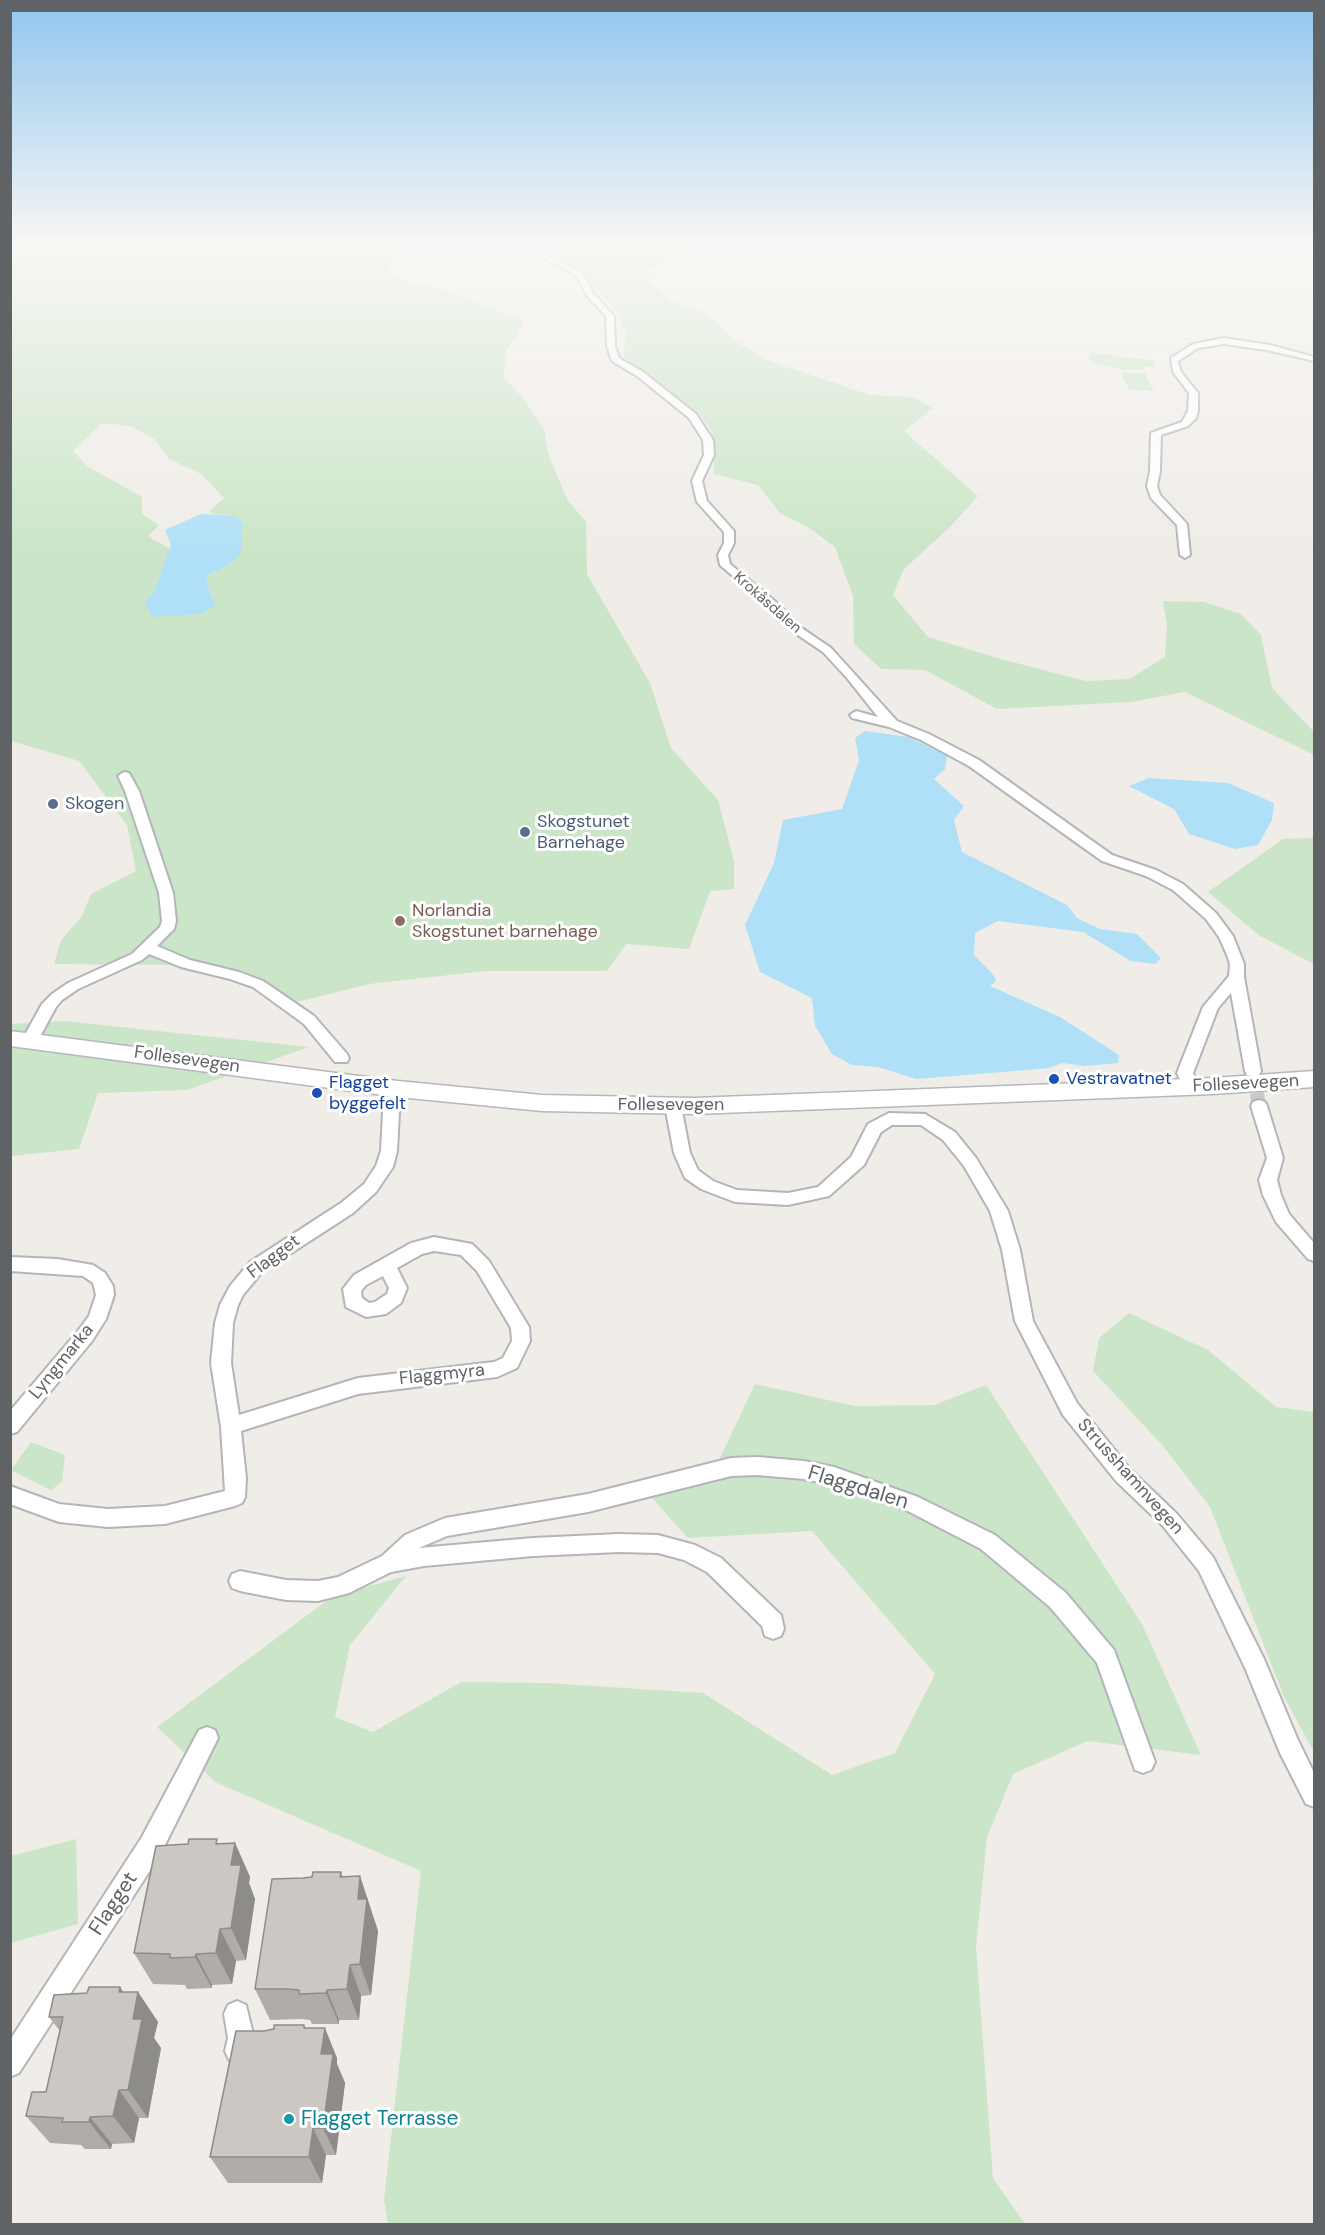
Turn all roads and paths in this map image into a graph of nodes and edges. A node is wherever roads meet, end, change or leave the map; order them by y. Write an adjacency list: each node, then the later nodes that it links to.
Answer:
1 (612, 348): 7 (street, Krokåsdalen)
2 (1191, 348): 5 (street)
3 (1272, 348): 4 (street)
4 (1314, 359)
5 (1185, 555)
6 (856, 715): 7 (street, Krokåsdalen)
7 (893, 724): 10 (street, Krokåsdalen)
8 (124, 776): 9 (street, Follesevegen)
9 (149, 948): 11 (street, Follesevegen); 12 (street)
10 (1236, 977): 13 (street, Krokåsdalen); 15 (street)
11 (20, 1039): 16 (main road, Follesevegen)
12 (341, 1058)
13 (1253, 1071)
14 (1314, 1079): 15 (main road, Follesevegen)
15 (1191, 1087): 17 (main road, Follesevegen)
16 (398, 1089): 17 (main road, Follesevegen); 23 (street, Flagget)
17 (674, 1106): 30 (street, Strusshamnvegen)
18 (1259, 1106): 19 (street)
19 (1314, 1254)
20 (10, 1264): 22 (street, Lyngmarka)
21 (385, 1267): 23 (street, Flaggmyra)
22 (10, 1426)
23 (231, 1427): 24 (street, Flagget)
24 (10, 1495)
25 (389, 1563): 26 (street, Flaggdalen); 27 (street, Flaggdalen); 29 (street, Flaggdalen)
26 (240, 1581)
27 (773, 1629)
28 (207, 1738): 32 (street, Flagget)
29 (1143, 1762)
30 (1314, 1796)
31 (237, 2014): 33 (street)
32 (10, 2064)
33 (233, 2078)

